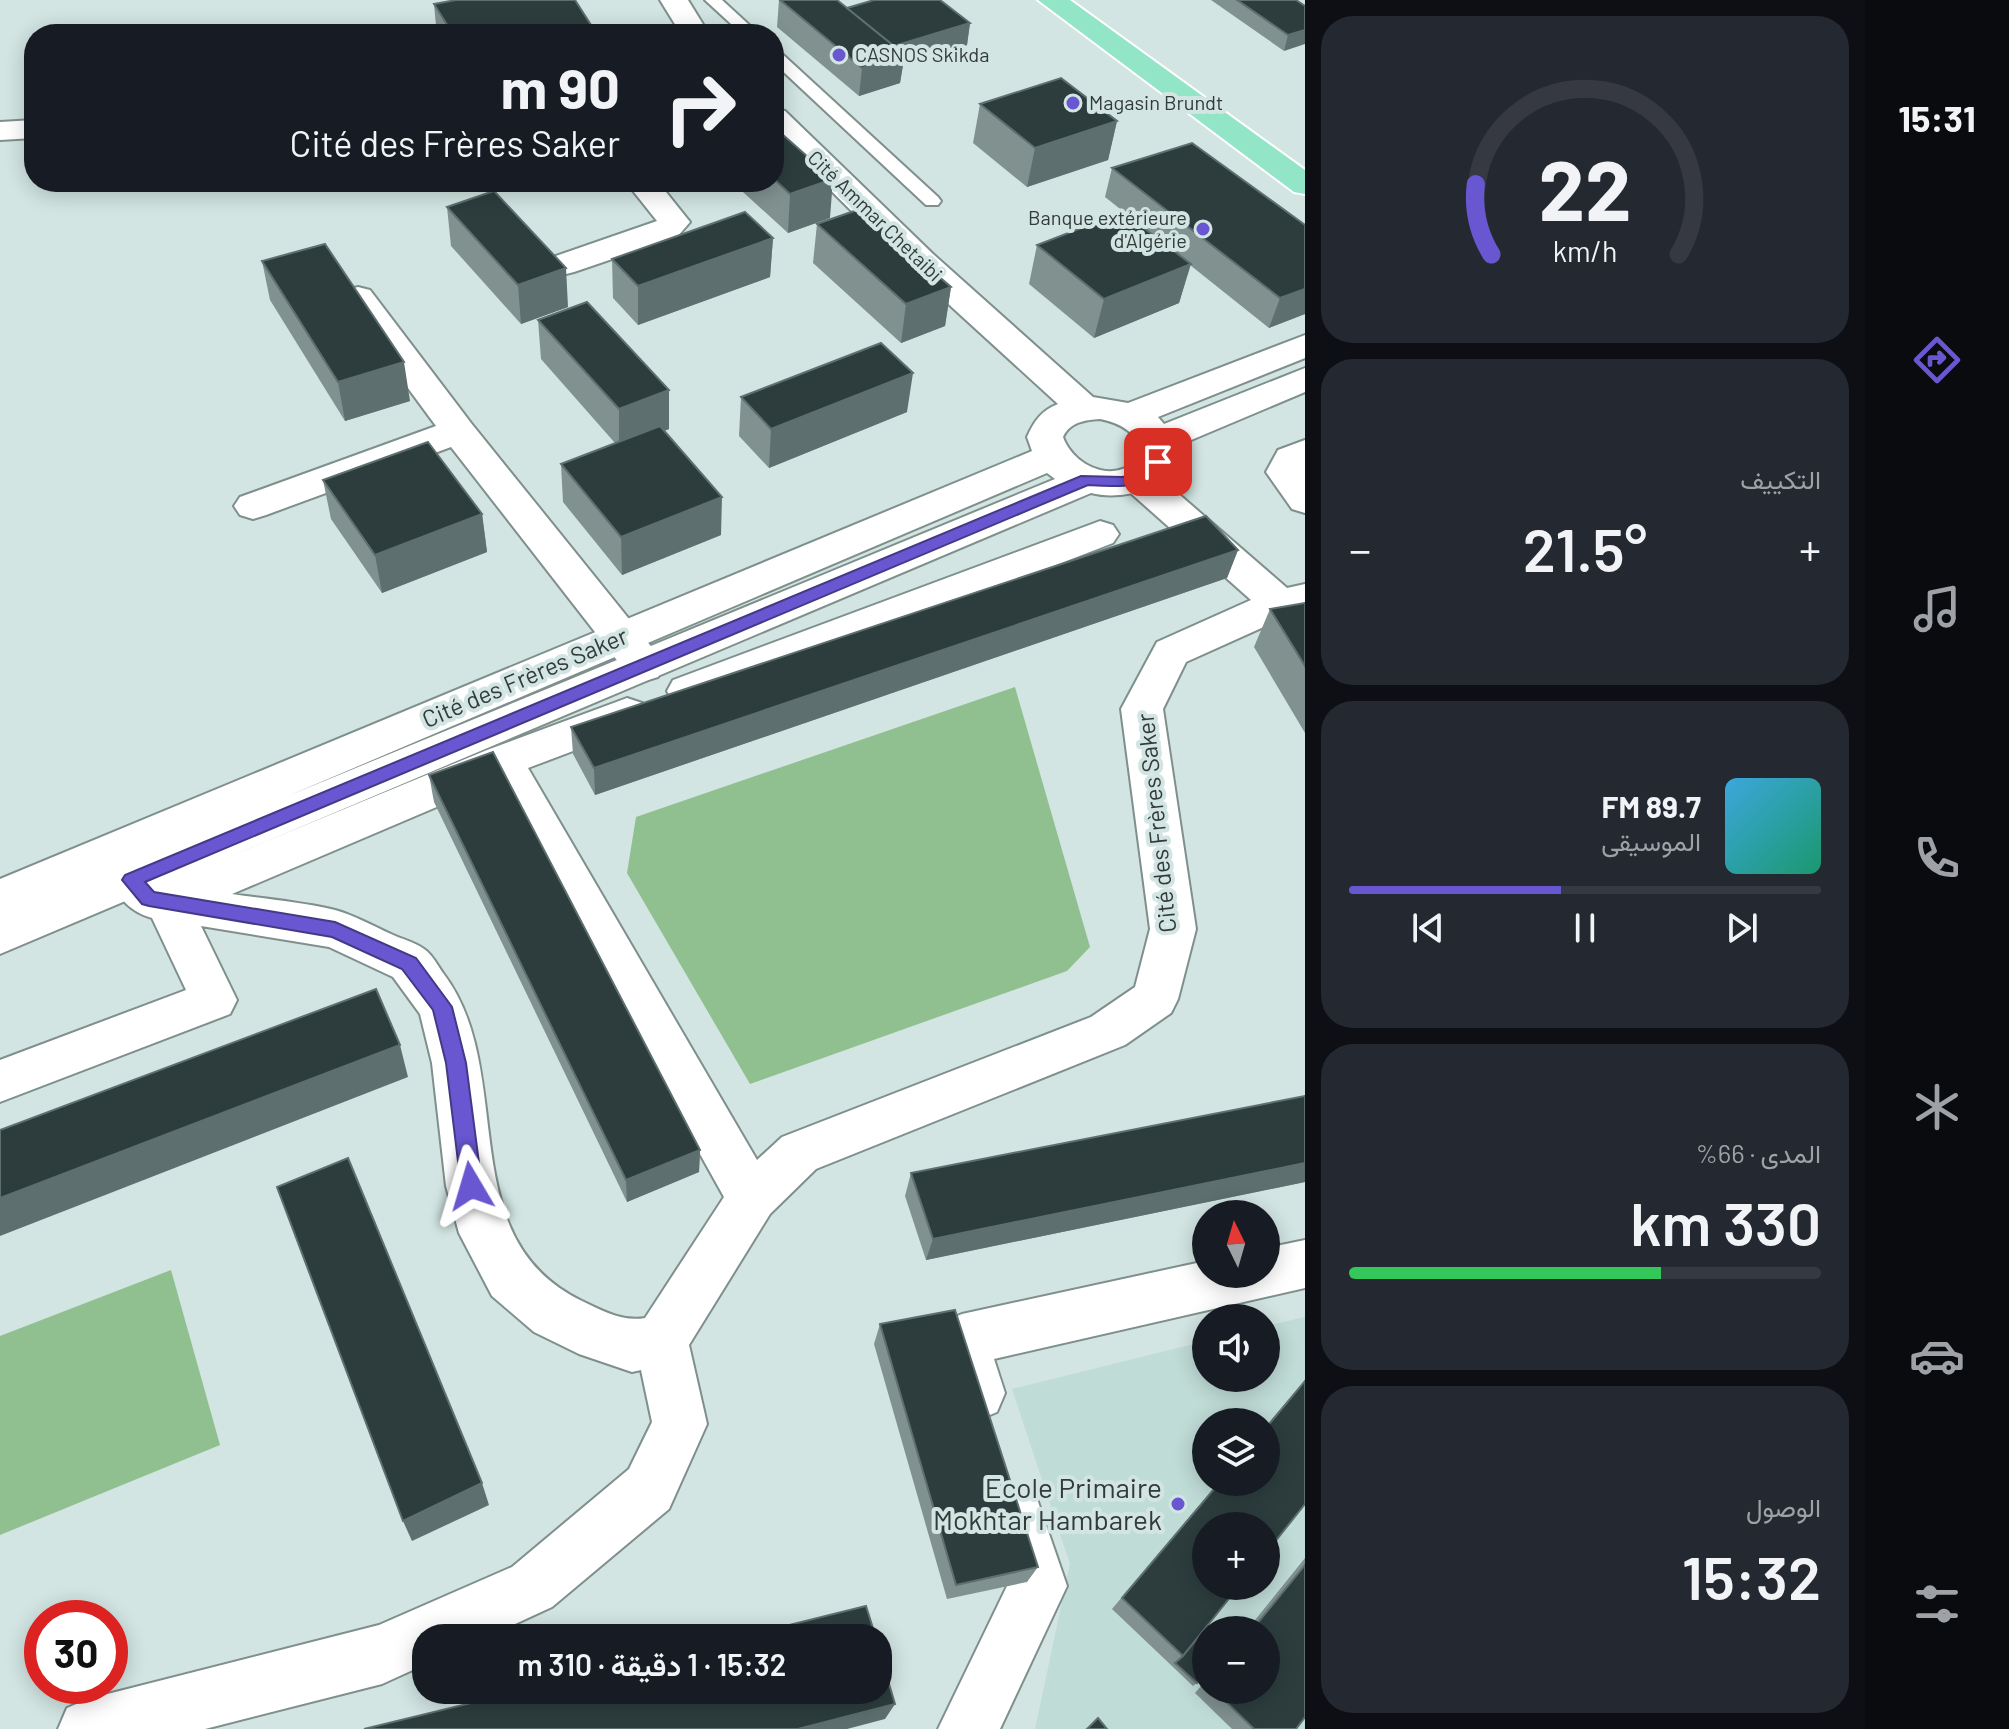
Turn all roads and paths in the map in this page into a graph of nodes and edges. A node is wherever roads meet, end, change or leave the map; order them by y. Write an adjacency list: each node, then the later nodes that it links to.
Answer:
1 (713, 0): 7 (lane)
2 (1052, 0): 14 (main road)
3 (1076, 0): 13 (main road)
4 (673, 1): 5 (street); 6 (street)
5 (670, 24)
6 (688, 24)
7 (740, 24)
8 (784, 64): 16 (lane)
9 (784, 127): 22 (street, Cité Ammar Chetaibi)
10 (24, 130): 11 (street)
11 (0, 131)
12 (784, 157): 22 (street, Cité Ammar Chetaibi)
13 (1305, 166)
14 (1305, 185)
15 (650, 192): 17 (street)
16 (932, 201)
17 (562, 265)
18 (358, 297): 23 (street)
19 (1305, 346): 21 (street)
20 (1305, 379): 24 (street)
21 (1130, 415): 22 (street); 24 (street)
22 (1063, 429): 27 (street); 32 (street, Cité des Frères Saker)
23 (458, 431): 29 (street); 32 (street)
24 (1158, 440): 26 (street)
25 (1305, 452): 28 (street)
26 (1138, 479): 27 (street); 31 (street, Cité des Frères Saker)
27 (1087, 480): 32 (street, Cité des Frères Saker)
28 (1305, 500)
29 (253, 506)
30 (1100, 534): 33 (street, Cité des Frères Saker)
31 (1296, 610): 38 (street, Cité des Frères Saker)
32 (633, 651): 34 (street, Cité des Frères Saker); 35 (street, Cité des Frères Saker)
33 (502, 761): 34 (street, Cité des Frères Saker); 38 (street)
34 (150, 891): 36 (street, Cité des Frères Saker); 37 (street); 42 (street)
35 (0, 899)
36 (0, 935)
37 (0, 1081)
38 (752, 1198): 42 (street, Cité des Frères Saker)
39 (1305, 1264): 40 (street)
40 (1280, 1270)
41 (1200, 1288): 44 (street)
42 (661, 1341): 43 (street)
43 (88, 1729)
44 (968, 1729)

